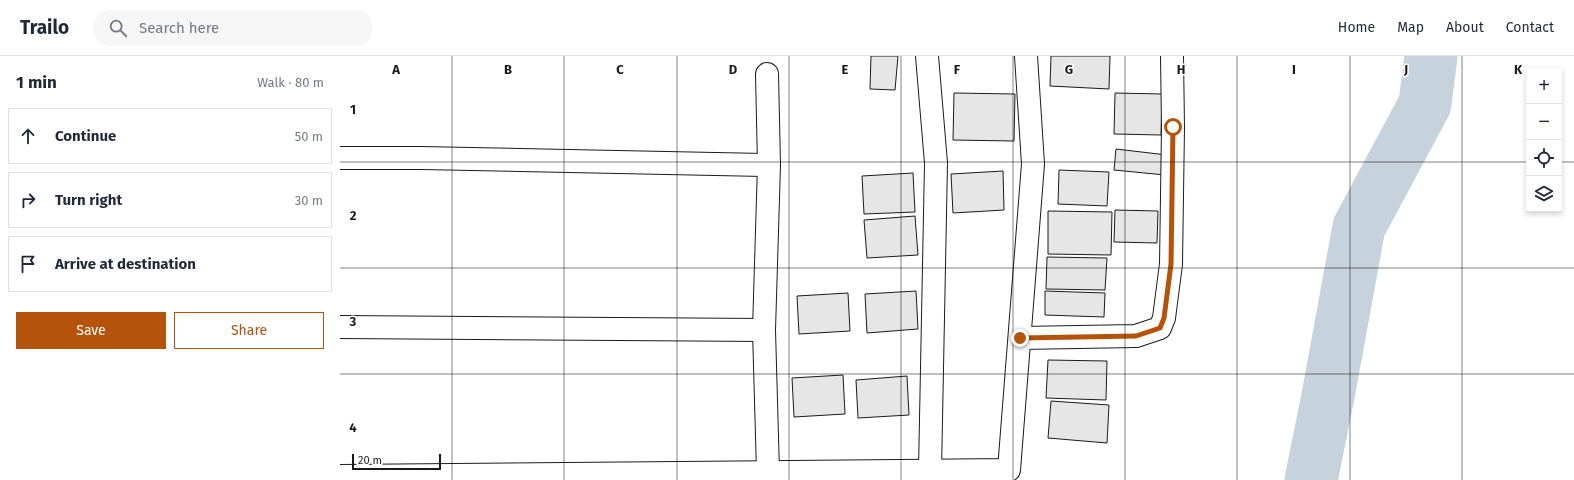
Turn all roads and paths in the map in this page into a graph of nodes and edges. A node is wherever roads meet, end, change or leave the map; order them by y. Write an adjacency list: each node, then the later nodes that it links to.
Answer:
1 (926, 56): 10 (street)
2 (1026, 56): 9 (street)
3 (1172, 56): 9 (street)
4 (767, 74): 6 (street)
5 (340, 158): 6 (street)
6 (769, 165): 8 (street)
7 (340, 327): 8 (street)
8 (764, 330): 11 (street)
9 (1020, 338): 10 (street)
10 (930, 471): 11 (street)
11 (768, 472): 12 (street)
12 (340, 476)

